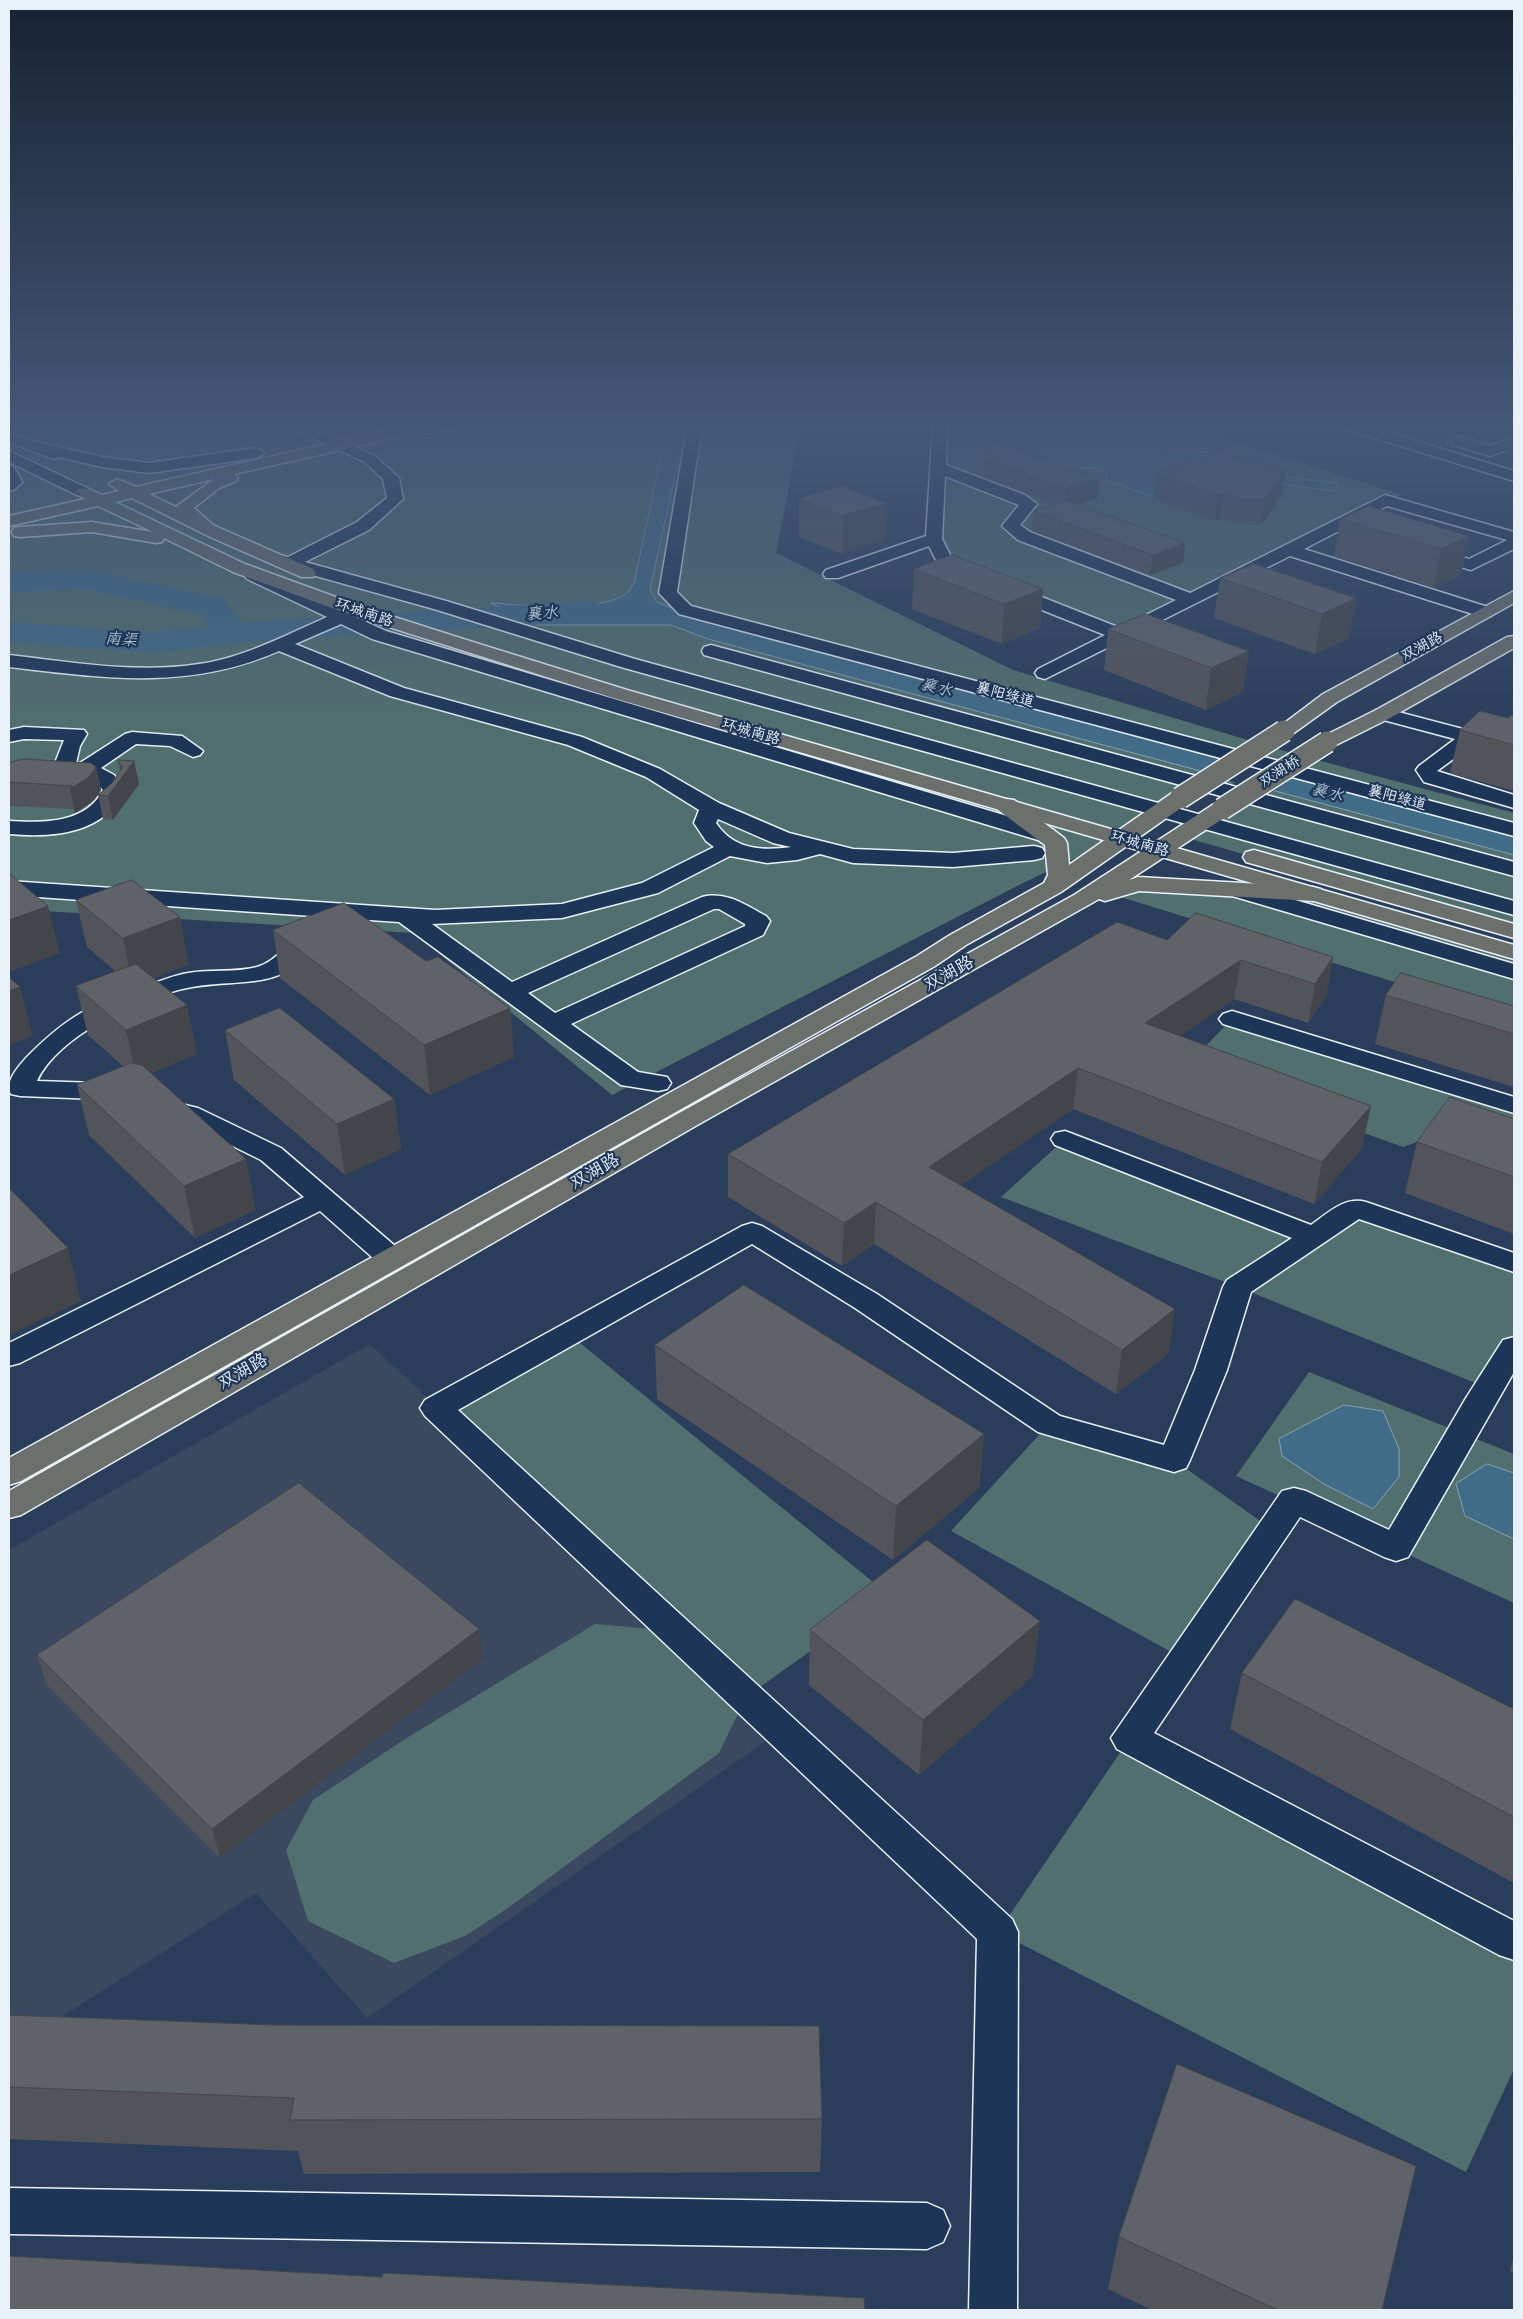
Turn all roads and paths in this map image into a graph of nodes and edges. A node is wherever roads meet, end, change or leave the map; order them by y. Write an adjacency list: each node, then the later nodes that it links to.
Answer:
1 (123, 532): 12 (main road)
2 (165, 532): 12 (main road)
3 (214, 532): 16 (main road, 环城南路)
4 (351, 532): 17 (street)
5 (678, 532): 24 (street, 襄阳绿道)
6 (934, 532): 11 (street)
7 (1019, 532): 21 (street)
8 (1323, 532): 15 (street)
9 (1494, 532): 10 (street)
10 (1514, 538)
11 (934, 539): 19 (street); 25 (street)
12 (187, 543): 18 (main road)
13 (1514, 543): 14 (street)
14 (1414, 547)
15 (1289, 550): 21 (street); 22 (street)
16 (269, 558): 17 (street); 44 (main road, 环城南路)
17 (290, 563): 31 (street)
18 (239, 568): 23 (street)
19 (832, 574)
20 (1514, 596): 22 (main road, 双湖路)
21 (1190, 599): 25 (street)
22 (1485, 612): 32 (main road, 双湖路)
23 (349, 615): 27 (street); 41 (main road, 环城南路); 48 (street)
24 (746, 627): 28 (street); 45 (street, 襄阳绿道)
25 (1118, 634): 30 (street)
26 (1514, 641): 33 (main road)
27 (280, 645): 29 (street); 42 (street)
28 (713, 649): 31 (street); 51 (street, 襄阳绿道)
29 (9, 660)
30 (1044, 673)
31 (673, 675): 44 (street)
32 (1330, 698): 44 (main road, 双湖桥, bridge)
33 (1383, 714): 40 (street); 43 (main road, 双湖桥, bridge)
34 (93, 735): 35 (street); 36 (street); 38 (street)
35 (9, 736)
36 (132, 738): 37 (street); 38 (street)
37 (193, 751)
38 (74, 769): 39 (street); 46 (street)
39 (9, 780)
40 (1514, 802)
41 (1006, 805): 44 (main road, 环城南路); 48 (main road)
42 (711, 808): 49 (street); 50 (street)
43 (1203, 821): 44 (street); 47 (main road, 双湖桥); 57 (street)
44 (1141, 824): 47 (main road, 环城南路); 52 (main road, 双湖路)
45 (1514, 830)
46 (13, 834)
47 (1170, 843): 55 (main road, 环城南路); 56 (main road, 双湖路); 60 (main road, 环城南路)
48 (1040, 844): 50 (street); 52 (main road)
49 (729, 848): 50 (street); 59 (street)
50 (821, 848)
51 (1514, 869)
52 (1053, 887): 72 (main road, 双湖路)
53 (9, 888): 58 (street)
54 (1237, 890): 55 (main road); 56 (main road); 62 (street)
55 (1313, 894): 61 (main road, 环城南路)
56 (1082, 900): 77 (main road, 双湖路)
57 (1514, 908)
58 (330, 910): 59 (street); 67 (street)
59 (405, 915): 63 (street)
60 (1514, 931)
61 (1514, 952)
62 (1514, 972)
63 (510, 992): 65 (street); 65 (street)
64 (1232, 1018): 68 (street)
65 (553, 1023): 66 (street)
66 (658, 1083)
67 (14, 1088): 70 (street)
68 (1514, 1106)
69 (1065, 1139): 71 (street)
70 (322, 1199): 72 (street); 75 (street)
71 (1314, 1236): 73 (street); 81 (street)
72 (392, 1259): 76 (main road, 双湖路)
73 (1514, 1263)
74 (1514, 1347): 78 (street)
75 (9, 1356)
76 (9, 1473)
77 (9, 1506)
78 (1514, 1942)
79 (9, 2211): 80 (street)
80 (926, 2226)
81 (993, 2310)

